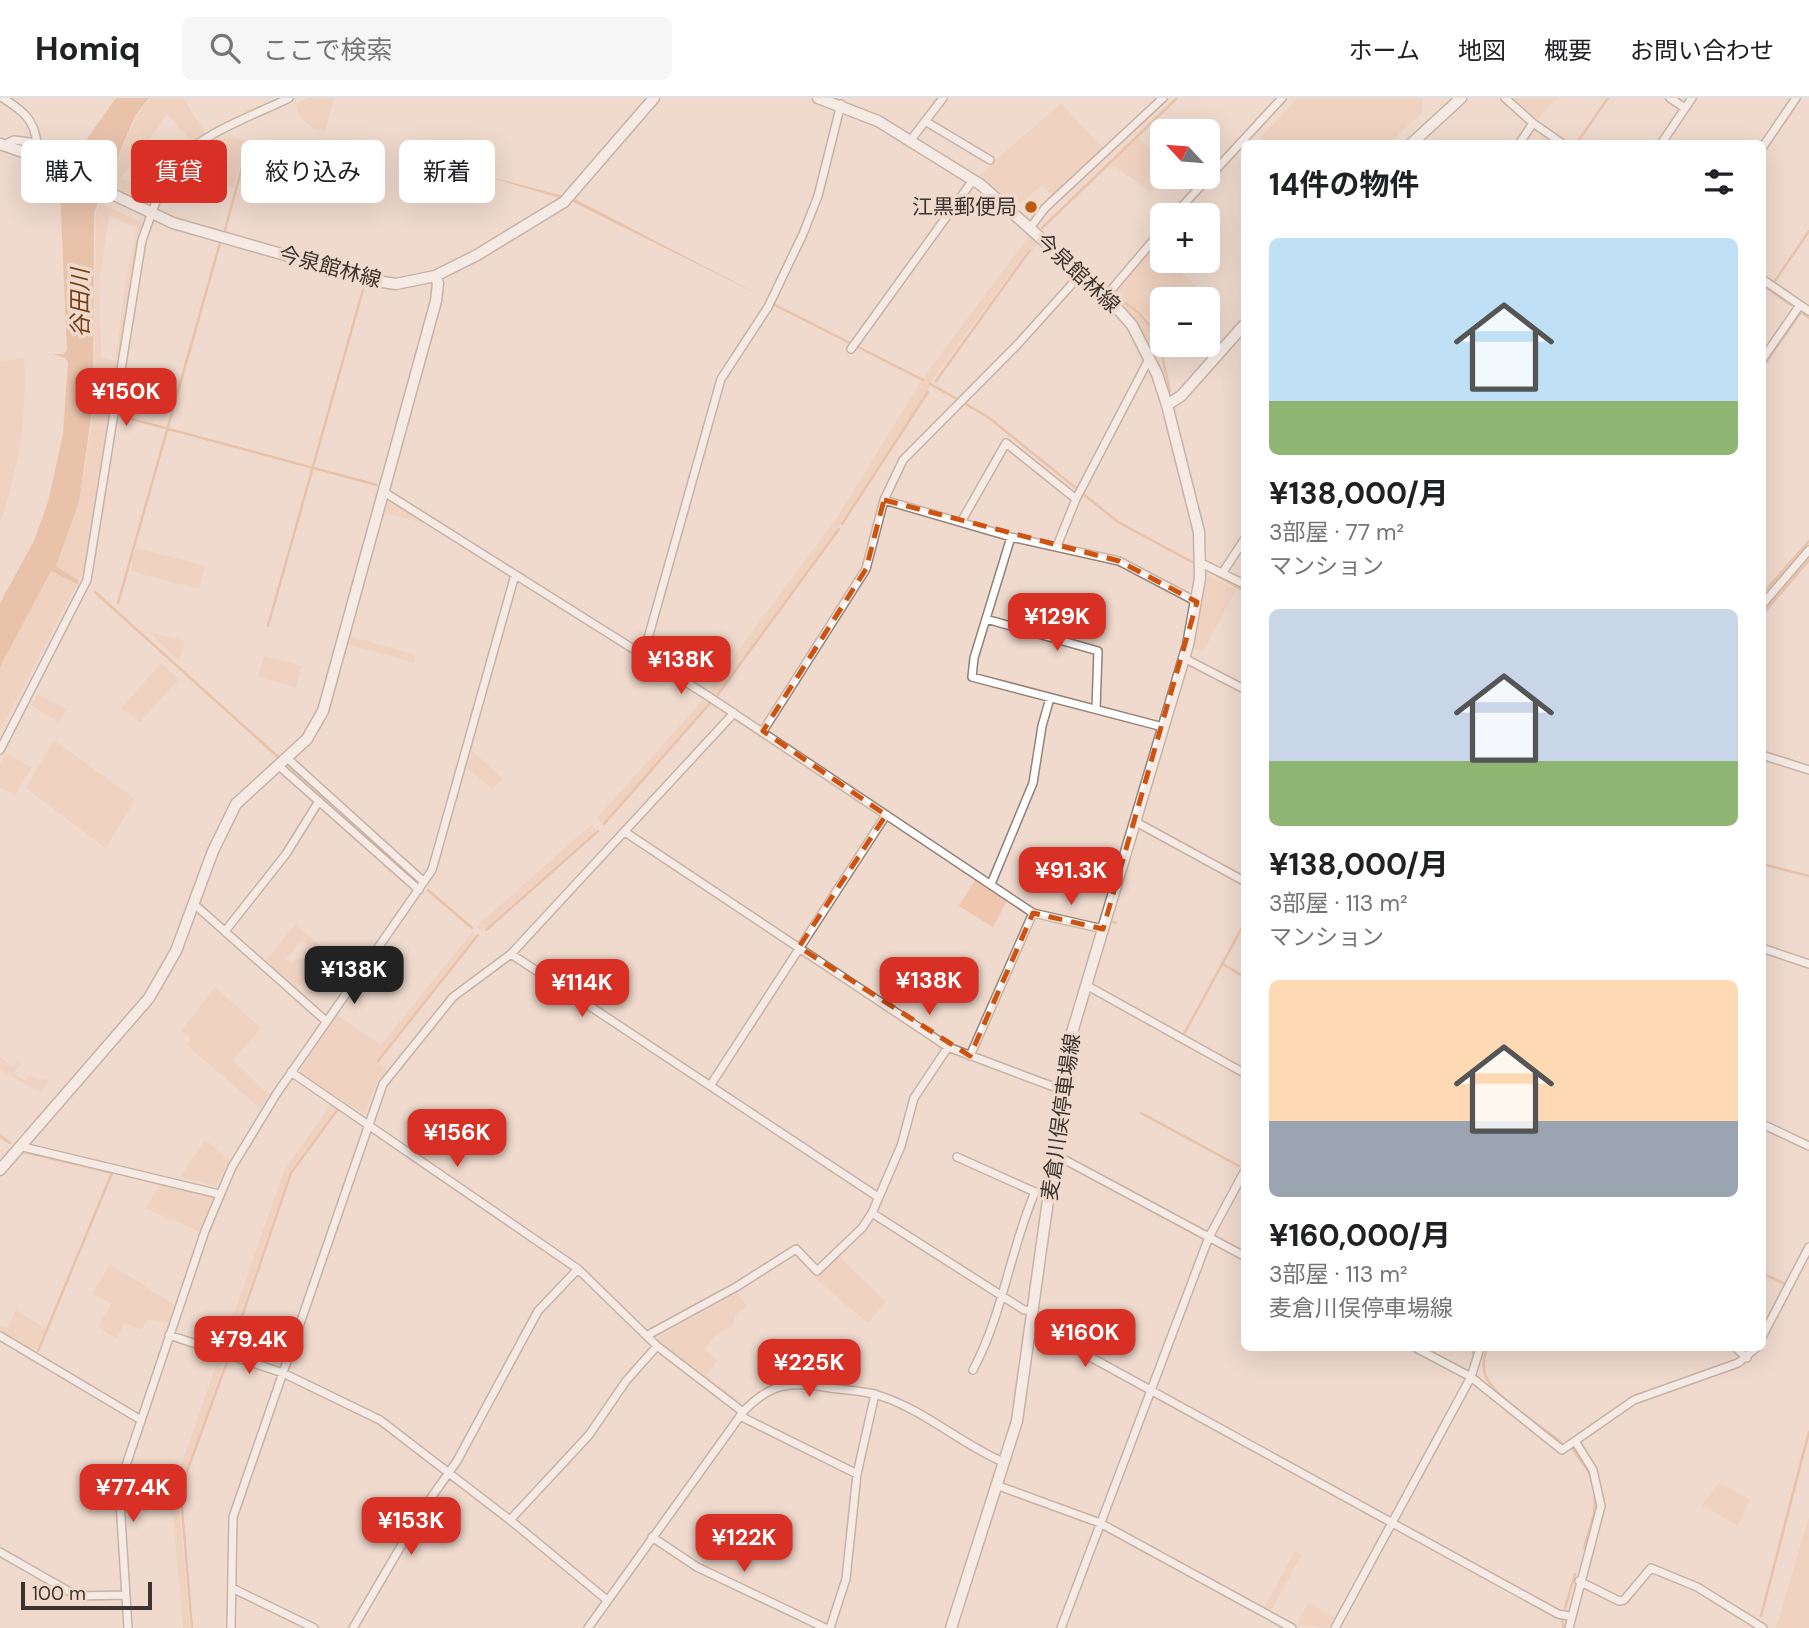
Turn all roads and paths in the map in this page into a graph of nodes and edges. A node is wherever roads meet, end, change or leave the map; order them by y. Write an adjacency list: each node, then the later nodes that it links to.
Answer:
1 (4, 98): 25 (street)
2 (289, 98): 29 (street)
3 (654, 98): 33 (main road, 今泉館林線)
4 (818, 98): 13 (main road, 今泉館林線)
5 (943, 98): 15 (street)
6 (1163, 98): 30 (street)
7 (1282, 98): 17 (street)
8 (1505, 98): 16 (street)
9 (1670, 98): 14 (street)
10 (1692, 98): 14 (street)
11 (1796, 98): 24 (street)
12 (1455, 100): 18 (main road)
13 (841, 104): 22 (main road, 今泉館林線); 58 (street)
14 (1685, 107): 21 (street)
15 (925, 121): 22 (street); 26 (street)
16 (1533, 123): 19 (street); 20 (street)
17 (1243, 140)
18 (1415, 140)
19 (1522, 140)
20 (1557, 140)
21 (1664, 140)
22 (910, 141): 27 (main road, 今泉館林線)
23 (1241, 142): 28 (street)
24 (1766, 142)
25 (2, 145): 29 (main road, 今泉館林線)
26 (990, 160)
27 (973, 180): 30 (main road, 今泉館林線); 39 (street)
28 (1185, 203)
29 (150, 214): 33 (main road, 今泉館林線); 66 (street)
30 (1030, 228): 32 (main road, 今泉館林線)
31 (1150, 244): 35 (street)
32 (1081, 274): 35 (main road, 今泉館林線); 45 (street)
33 (435, 276): 43 (main road)
34 (1766, 282): 36 (street)
35 (1106, 296): 41 (main road, 今泉館林線)
36 (1800, 305): 37 (street); 40 (street)
37 (1809, 311)
38 (1241, 329): 42 (main road)
39 (851, 349)
40 (1766, 354)
41 (1149, 359): 42 (main road, 今泉館林線); 44 (street)
42 (1167, 405): 51 (main road, 麦倉川俣停車場線)
43 (384, 492): 53 (street); 68 (main road)
44 (1076, 499): 46 (street); 49 (street)
45 (884, 500): 46 (street); 65 (street)
46 (961, 522): 47 (street)
47 (1011, 537): 49 (street); 57 (street)
48 (1241, 545): 52 (street)
49 (1057, 546): 56 (street)
50 (1809, 550): 55 (street)
51 (1200, 563): 52 (street); 56 (main road, 麦倉川俣停車場線)
52 (1223, 572): 54 (street)
53 (515, 575): 58 (street); 75 (street)
54 (1241, 582)
55 (1766, 594)
56 (1197, 602): 59 (main road, 麦倉川俣停車場線)
57 (986, 619): 61 (street); 62 (street)
58 (643, 656): 63 (street)
59 (1184, 658): 60 (street); 64 (main road, 麦倉川俣停車場線)
60 (1241, 687)
61 (1050, 698): 62 (street); 76 (street)
62 (1096, 709): 64 (street)
63 (734, 713): 65 (street); 73 (street)
64 (1163, 727): 72 (main road, 麦倉川俣停車場線)
65 (762, 731): 71 (street)
66 (0, 750)
67 (1766, 756): 69 (street)
68 (283, 762): 70 (street); 75 (street); 78 (main road)
69 (1809, 770)
70 (318, 801): 77 (street); 81 (street)
71 (886, 815): 76 (street); 82 (street)
72 (1136, 822): 74 (street); 80 (main road, 麦倉川俣停車場線)
73 (625, 832): 82 (street); 84 (street)
74 (1241, 878)
75 (425, 882): 77 (street)
76 (991, 884): 79 (street)
77 (419, 890): 87 (street)
78 (194, 904): 81 (street); 96 (main road)
79 (1033, 913): 80 (street); 89 (street)
80 (1103, 929): 86 (main road, 麦倉川俣停車場線)
81 (226, 930): 87 (street)
82 (799, 947): 88 (street); 92 (street)
83 (1766, 949): 85 (street)
84 (511, 954): 92 (street); 94 (street)
85 (1809, 964)
86 (1086, 985): 90 (street); 93 (main road, 麦倉川俣停車場線)
87 (326, 1021): 91 (street)
88 (948, 1047): 89 (street); 105 (street)
89 (970, 1056): 93 (street)
90 (1241, 1071)
91 (290, 1072): 94 (street); 103 (street)
92 (709, 1086): 105 (street)
93 (1062, 1090): 98 (main road, 麦倉川俣停車場線)
94 (367, 1124): 110 (street); 125 (street)
95 (1766, 1126): 97 (street)
96 (19, 1146): 100 (main road); 103 (street)
97 (1809, 1146)
98 (1054, 1154): 104 (main road, 麦倉川俣停車場線); 107 (street)
99 (957, 1157): 102 (street)
100 (0, 1170)
101 (1241, 1178): 107 (street)
102 (1035, 1192): 104 (street); 111 (street)
103 (219, 1194): 115 (street)
104 (1049, 1194): 112 (main road, 麦倉川俣停車場線)
105 (878, 1197): 106 (street)
106 (872, 1213): 111 (street); 116 (street)
107 (1209, 1237): 109 (street); 127 (street)
108 (1809, 1247): 114 (street)
109 (1241, 1254)
110 (578, 1269): 116 (street); 133 (street)
111 (1003, 1295): 112 (street); 124 (street)
112 (1034, 1311): 113 (main road, 麦倉川俣停車場線)
113 (1032, 1325): 127 (street); 132 (main road, 麦倉川俣停車場線)
114 (1766, 1329)
115 (169, 1335): 125 (street); 130 (street)
116 (648, 1335): 118 (street)
117 (0, 1336): 130 (street)
118 (657, 1346): 129 (street); 136 (street)
119 (1422, 1351): 126 (street)
120 (1479, 1351): 126 (street)
121 (1739, 1351): 123 (street)
122 (1753, 1351): 123 (street)
123 (1747, 1358): 131 (street)
124 (973, 1370)
125 (283, 1373): 133 (street); 142 (street)
126 (1471, 1377): 131 (street); 138 (street)
127 (1149, 1390): 137 (street); 138 (street)
128 (875, 1394): 129 (street); 132 (street); 134 (street)
129 (741, 1414): 134 (street); 139 (street)
130 (141, 1420): 143 (street)
131 (1575, 1441): 141 (street)
132 (1003, 1462): 135 (main road, 麦倉川俣停車場線)
133 (449, 1473): 136 (street); 149 (street)
134 (857, 1474): 151 (street)
135 (996, 1485): 137 (street); 152 (main road, 麦倉川俣停車場線)
136 (510, 1520): 144 (street)
137 (1100, 1523): 153 (street); 154 (street)
138 (1392, 1523): 145 (street); 155 (street)
139 (652, 1537): 144 (street); 151 (street)
140 (0, 1552): 143 (street)
141 (1579, 1581): 145 (street); 157 (street)
142 (232, 1588): 147 (street); 148 (street)
143 (125, 1595): 146 (street)
144 (607, 1600): 150 (street)
145 (1570, 1616): 156 (street)
146 (128, 1628)
147 (231, 1628)
148 (314, 1628)
149 (353, 1628)
150 (588, 1628)
151 (827, 1628)
152 (951, 1628)
153 (1061, 1628)
154 (1292, 1628)
155 (1335, 1628)
156 (1569, 1628)
157 (1763, 1628)

